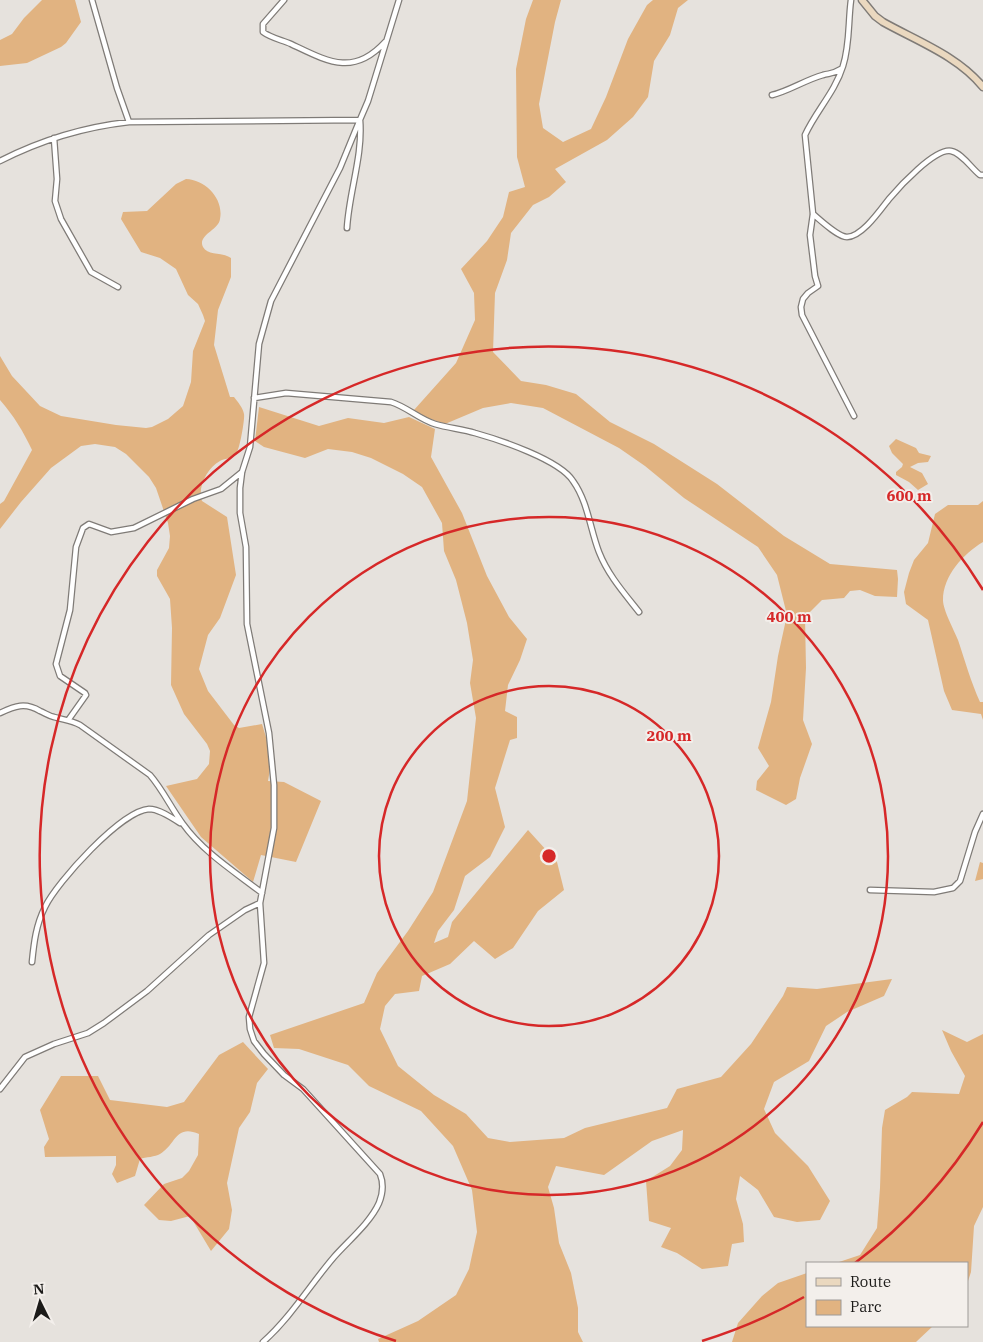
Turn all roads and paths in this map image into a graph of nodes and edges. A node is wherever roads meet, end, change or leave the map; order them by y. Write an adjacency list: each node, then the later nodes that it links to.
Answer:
1 (92, 0): 11 (street)
2 (284, 0): 6 (street)
3 (399, 0): 6 (street)
4 (851, 0): 7 (street)
5 (862, 0): 8 (street)
6 (386, 41): 10 (street)
7 (842, 68): 9 (street); 15 (street)
8 (983, 87)
9 (772, 96)
10 (360, 120): 11 (street); 16 (street); 18 (street)
11 (129, 122): 12 (street)
12 (54, 138): 13 (street); 17 (street)
13 (0, 161)
14 (983, 175): 15 (street)
15 (813, 214): 19 (street)
16 (347, 228)
17 (118, 287)
18 (254, 398): 20 (street); 21 (street)
19 (854, 416)
20 (242, 472): 23 (street); 27 (street)
21 (639, 612)
22 (0, 713): 23 (street)
23 (69, 720): 25 (street)
24 (983, 814): 26 (street)
25 (183, 825): 27 (street); 29 (street)
26 (870, 890)
27 (262, 893): 28 (street)
28 (260, 903): 30 (street); 31 (street)
29 (32, 962)
30 (0, 1089)
31 (263, 1342)

